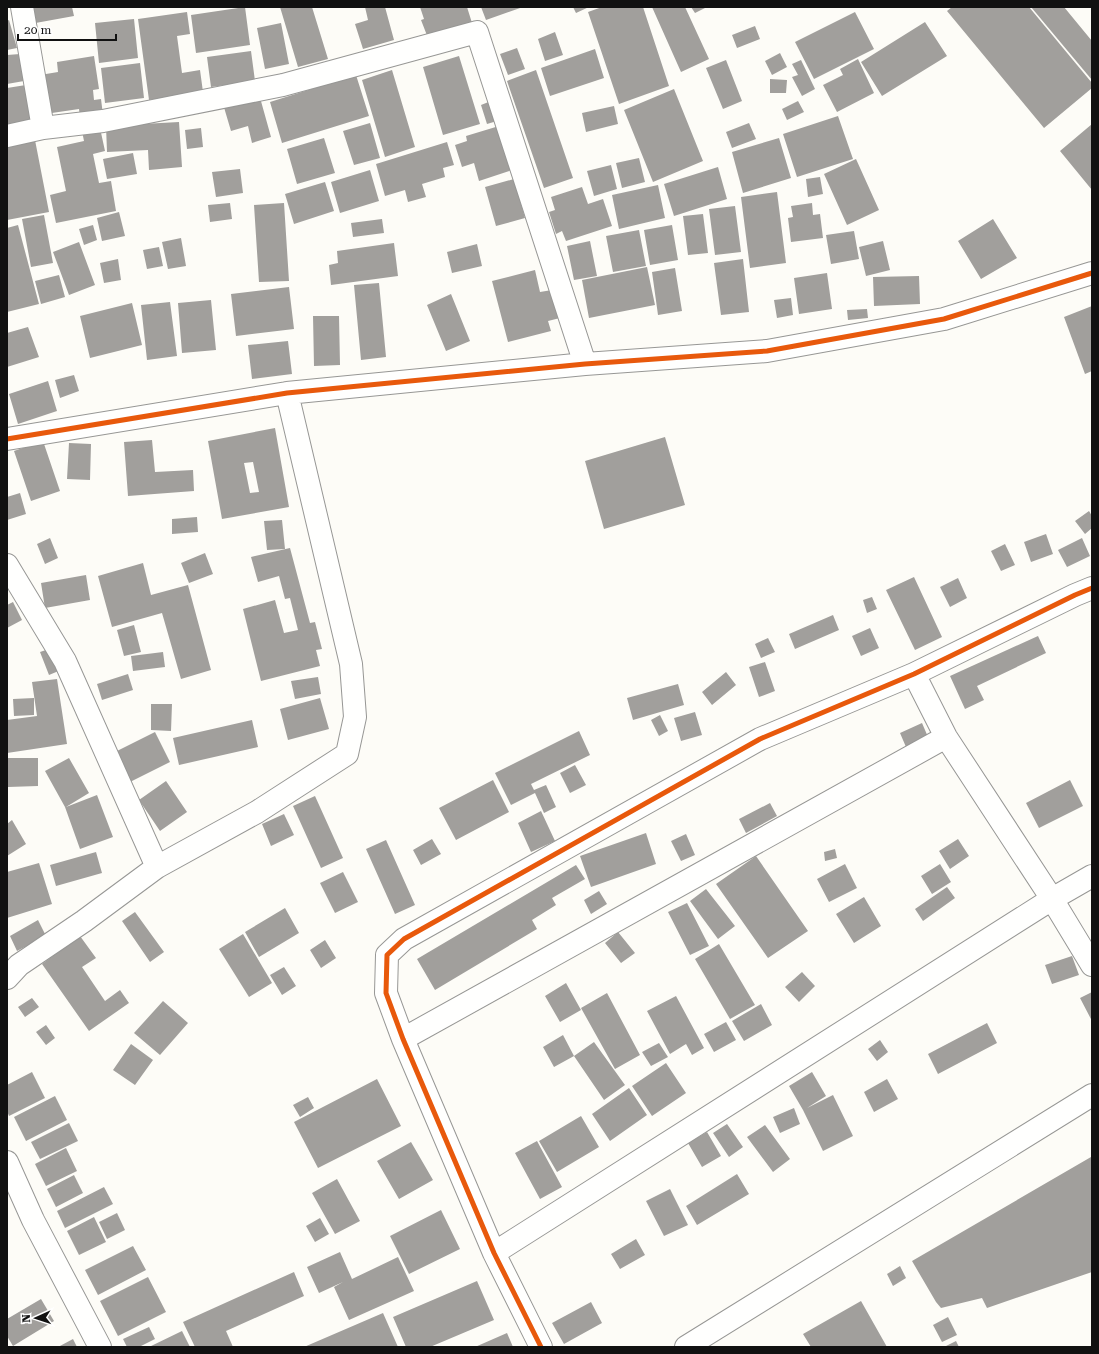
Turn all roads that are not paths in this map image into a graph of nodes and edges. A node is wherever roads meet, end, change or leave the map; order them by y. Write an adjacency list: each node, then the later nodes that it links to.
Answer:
1 (22, 7): 2 (street)
2 (44, 128): 3 (street); 5 (street)
3 (7, 136)
4 (1092, 273): 5 (street)
5 (585, 364): 6 (street)
6 (287, 393): 7 (street); 12 (street)
7 (7, 439)
8 (7, 565): 12 (street)
9 (1092, 588): 10 (street)
10 (914, 674): 11 (street); 17 (street)
11 (946, 737): 14 (street); 17 (street)
12 (157, 867): 16 (street)
13 (1092, 876): 14 (street)
14 (1052, 898): 15 (street); 20 (street)
15 (1092, 965)
16 (7, 978)
17 (403, 1039): 20 (street)
18 (1092, 1095): 23 (street)
19 (7, 1162): 21 (street)
20 (494, 1253): 22 (street)
21 (100, 1347)
22 (541, 1347)
23 (686, 1347)

